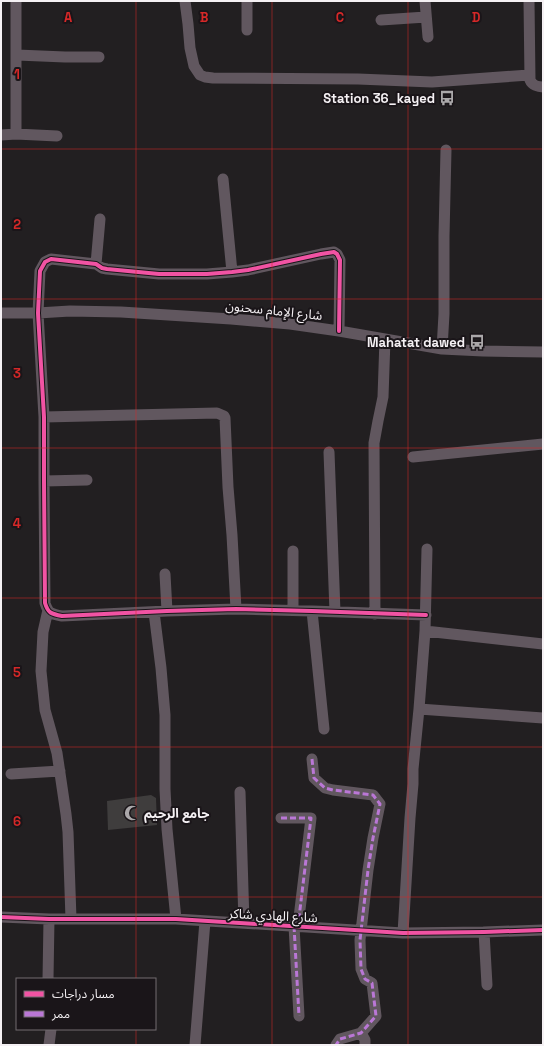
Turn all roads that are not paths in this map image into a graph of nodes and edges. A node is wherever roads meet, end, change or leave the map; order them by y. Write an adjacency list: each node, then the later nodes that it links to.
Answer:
1 (16, 1): 10 (street)
2 (185, 1): 12 (street)
3 (247, 1): 8 (street)
4 (425, 1): 6 (street)
5 (528, 1): 12 (street)
6 (426, 17): 7 (street); 9 (street)
7 (381, 20)
8 (247, 30)
9 (428, 37)
10 (17, 55): 11 (street); 14 (street)
11 (98, 57)
12 (530, 75): 13 (street)
13 (543, 87)
14 (16, 134): 15 (street); 16 (street)
15 (1, 135)
16 (57, 136)
17 (446, 150): 26 (street)
18 (223, 179): 21 (street)
19 (100, 219): 20 (street)
20 (96, 264): 21 (street); 23 (street)
21 (232, 272): 24 (street)
22 (1, 313): 23 (street, شارع الإمام سحنون)
23 (38, 313): 24 (street, شارع الإمام سحنون); 28 (street)
24 (339, 331): 25 (street, شارع الإمام سحنون)
25 (385, 339): 26 (street, شارع الإمام سحنون); 44 (street)
26 (442, 349): 27 (street, شارع الإمام سحنون)
27 (543, 352)
28 (44, 417): 33 (street); 37 (street)
29 (543, 444): 31 (street)
30 (329, 452): 43 (street)
31 (413, 457)
32 (87, 480): 33 (street)
33 (44, 481): 38 (street)
34 (427, 549): 45 (street)
35 (293, 551): 39 (street)
36 (165, 574): 40 (street)
37 (236, 609): 39 (street); 40 (street)
38 (48, 610): 42 (street); 52 (street)
39 (293, 610): 41 (street)
40 (167, 611): 42 (street)
41 (312, 611): 43 (street); 50 (street)
42 (154, 612): 59 (street)
43 (335, 612): 44 (street)
44 (375, 614): 45 (street)
45 (426, 615): 46 (street)
46 (425, 632): 47 (street); 48 (street)
47 (543, 644)
48 (419, 709): 49 (street); 65 (street)
49 (543, 718)
50 (324, 729)
51 (312, 759): 63 (street)
52 (60, 771): 53 (street); 58 (street)
53 (12, 774)
54 (240, 792): 61 (street)
55 (281, 818): 62 (street)
56 (1, 917): 57 (street, شارع الهادي شاكر)
57 (49, 919): 58 (street, شارع الهادي شاكر); 67 (street)
58 (71, 919): 59 (street, شارع الهادي شاكر)
59 (176, 919): 60 (street, شارع الهادي شاكر)
60 (205, 921): 61 (street, شارع الهادي شاكر); 73 (street)
61 (244, 923): 62 (street, شارع الهادي شاكر)
62 (296, 926): 63 (street, شارع الهادي شاكر); 69 (street)
63 (362, 930): 65 (street, شارع الهادي شاكر); 71 (street)
64 (543, 930): 66 (street, شارع الهادي شاكر)
65 (403, 932): 66 (street, شارع الهادي شاكر)
66 (484, 932): 68 (street)
67 (48, 978)
68 (487, 985)
69 (299, 1016)
70 (51, 1030): 72 (street)
71 (361, 1034): 74 (street); 75 (street)
72 (49, 1045)
73 (195, 1045)
74 (336, 1045)
75 (366, 1045)

